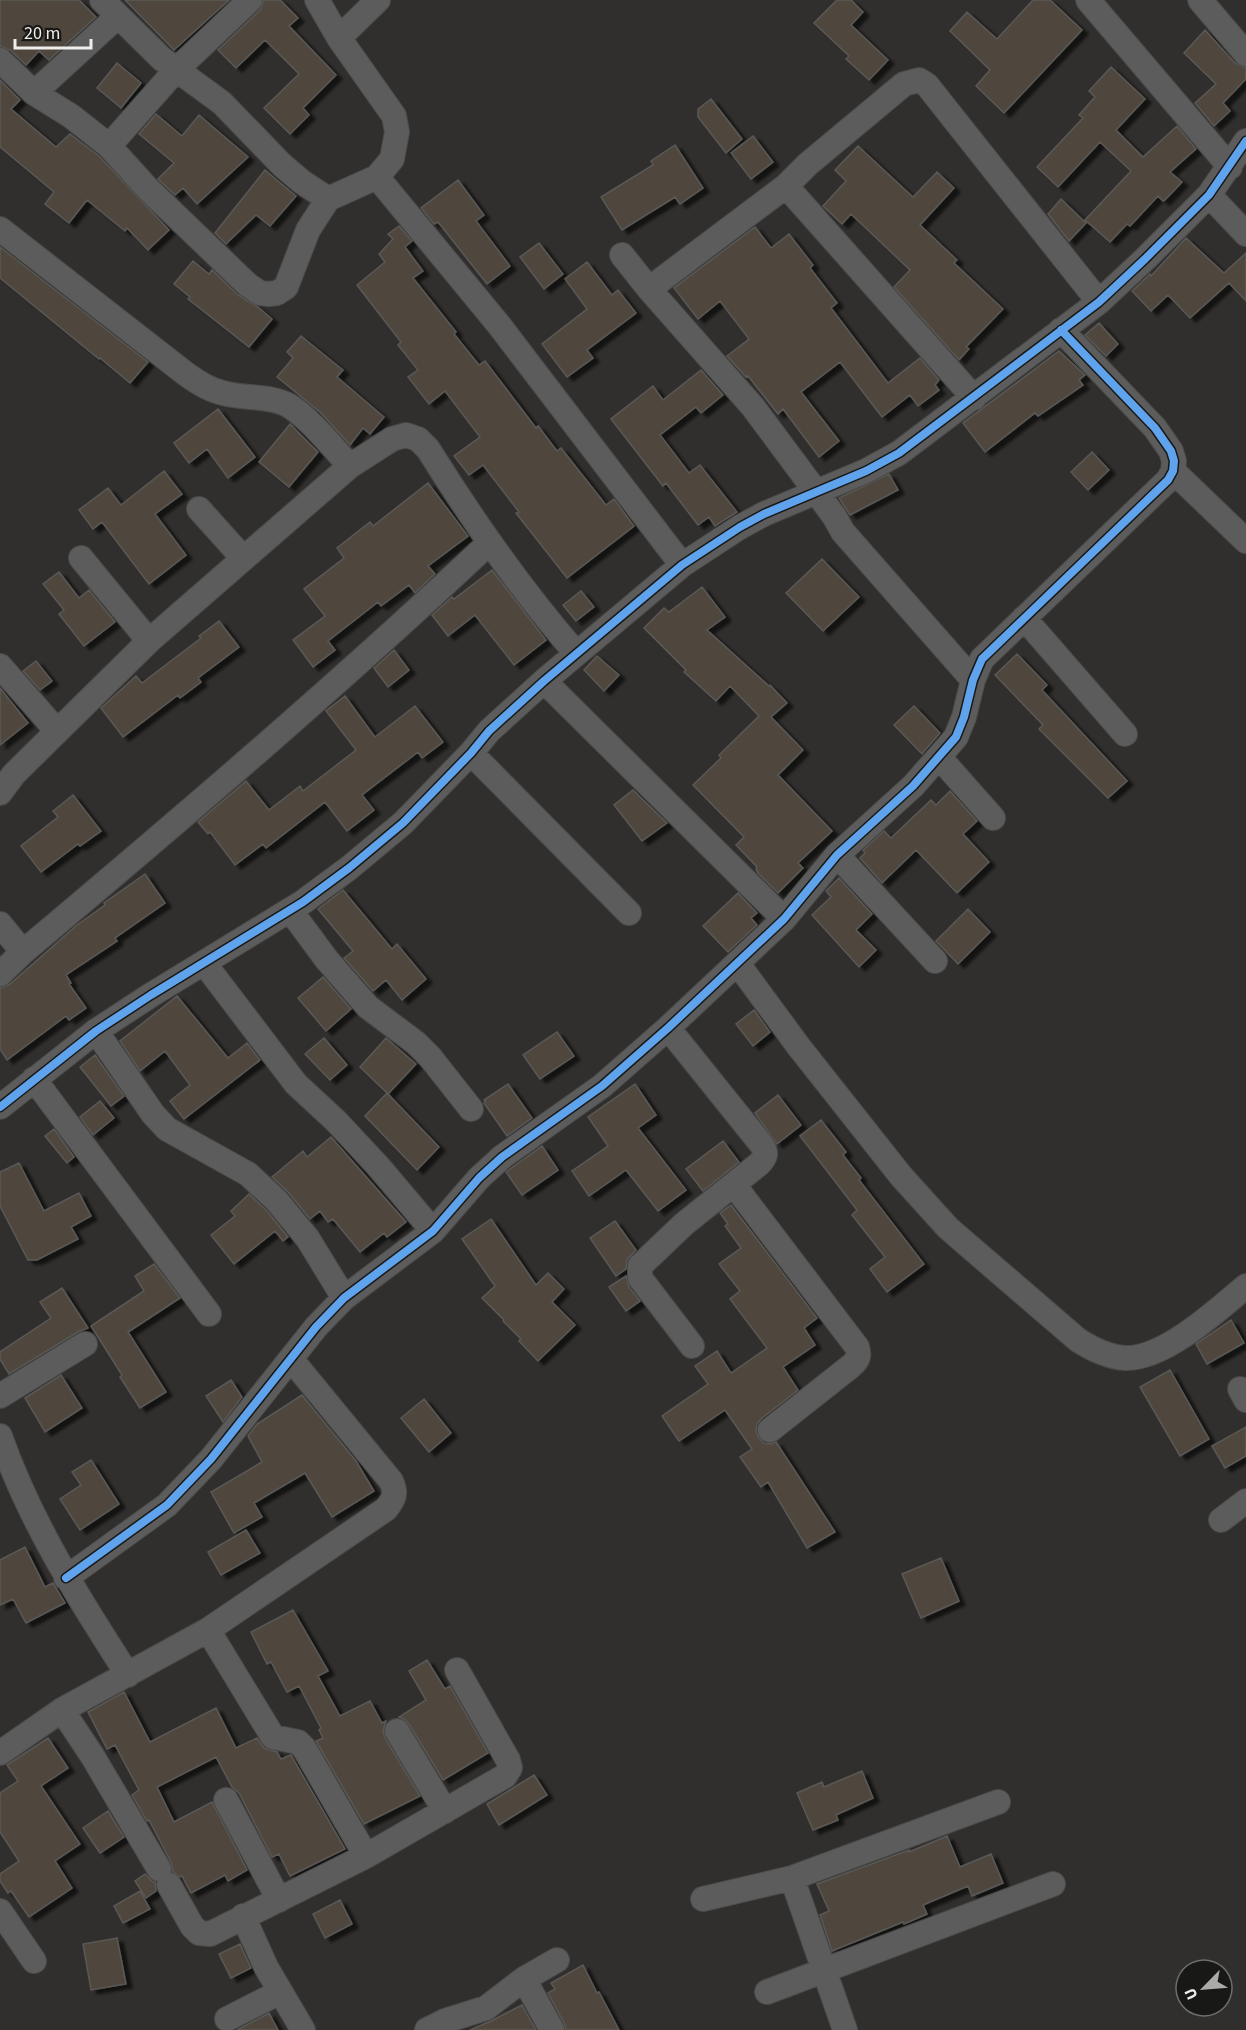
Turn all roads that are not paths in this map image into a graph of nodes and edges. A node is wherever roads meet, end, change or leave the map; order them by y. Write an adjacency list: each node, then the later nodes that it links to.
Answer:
1 (250, 0): 10 (street)
2 (316, 0): 7 (street)
3 (378, 0): 7 (street)
4 (1088, 0): 14 (street)
5 (1200, 0): 8 (street)
6 (110, 8): 10 (street); 11 (street)
7 (339, 38): 15 (street)
8 (1246, 54)
9 (0, 60): 11 (street)
10 (176, 70): 13 (street); 18 (street)
11 (34, 93): 13 (street)
12 (1246, 141): 14 (street)
13 (109, 146): 18 (street)
14 (1230, 167): 17 (street)
15 (377, 177): 18 (street); 34 (street)
16 (786, 186): 22 (street); 23 (street); 25 (street)
17 (1209, 195): 20 (street); 23 (street)
18 (328, 199)
19 (0, 229): 26 (street)
20 (1246, 234)
21 (622, 255): 22 (street)
22 (649, 289): 28 (street)
23 (1099, 302): 24 (street)
24 (1061, 330): 25 (street); 27 (street)
25 (974, 398): 28 (street)
26 (350, 466): 31 (street); 33 (street)
27 (1173, 471): 30 (street); 35 (street)
28 (816, 492): 34 (street); 39 (street)
29 (199, 509): 33 (street)
30 (1245, 536)
31 (489, 543): 37 (street); 52 (street)
32 (81, 558): 36 (street)
33 (243, 558): 36 (street)
34 (682, 565): 37 (street)
35 (1024, 618): 39 (street); 42 (street)
36 (149, 641): 41 (street)
37 (576, 652): 40 (street)
38 (0, 666): 41 (street)
39 (973, 680): 44 (street)
40 (544, 681): 43 (street); 50 (street)
41 (57, 731): 45 (street)
42 (1125, 734)
43 (471, 753): 48 (street); 49 (street)
44 (939, 757): 46 (street); 47 (street)
45 (0, 793)
46 (993, 818)
47 (837, 855): 50 (street); 53 (street)
48 (290, 910): 54 (street); 61 (street)
49 (629, 913)
50 (784, 919): 55 (street)
51 (0, 924): 52 (street)
52 (23, 952): 56 (street)
53 (935, 961)
54 (204, 963): 58 (street); 63 (street)
55 (738, 964): 57 (street); 64 (street)
56 (0, 974)
57 (668, 1028): 62 (street); 63 (street)
58 (96, 1031): 59 (street); 65 (street)
59 (34, 1079): 60 (street); 66 (street)
60 (0, 1107)
61 (471, 1109)
62 (734, 1185): 68 (street); 71 (street)
63 (433, 1231): 65 (street)
64 (1245, 1290)
65 (344, 1298): 69 (street)
66 (209, 1314)
67 (85, 1344): 70 (street)
68 (692, 1346)
69 (291, 1359): 75 (street); 76 (street)
70 (0, 1396)
71 (770, 1430)
72 (0, 1436): 75 (street)
73 (1246, 1502): 74 (street)
74 (1221, 1520)
75 (66, 1578): 78 (street)
76 (208, 1630): 78 (street); 85 (street)
77 (457, 1670): 84 (street)
78 (128, 1675): 79 (street)
79 (62, 1710): 81 (street); 91 (street)
80 (397, 1731): 84 (street)
81 (0, 1754)
82 (226, 1800): 89 (street)
83 (998, 1802): 86 (street)
84 (445, 1811): 85 (street)
85 (366, 1856): 89 (street)
86 (792, 1878): 88 (street); 94 (street)
87 (1053, 1884): 94 (street)
88 (703, 1899)
89 (279, 1900): 91 (street)
90 (0, 1911): 93 (street)
91 (243, 1916): 96 (street)
92 (557, 1960): 95 (street)
93 (34, 1961)
94 (824, 1970): 97 (street); 102 (street)
95 (524, 1979): 100 (street); 101 (street)
96 (280, 1992): 98 (street); 99 (street)
97 (767, 1992)
98 (227, 2019)
99 (303, 2030)
100 (426, 2030)
101 (552, 2030)
102 (845, 2030)

